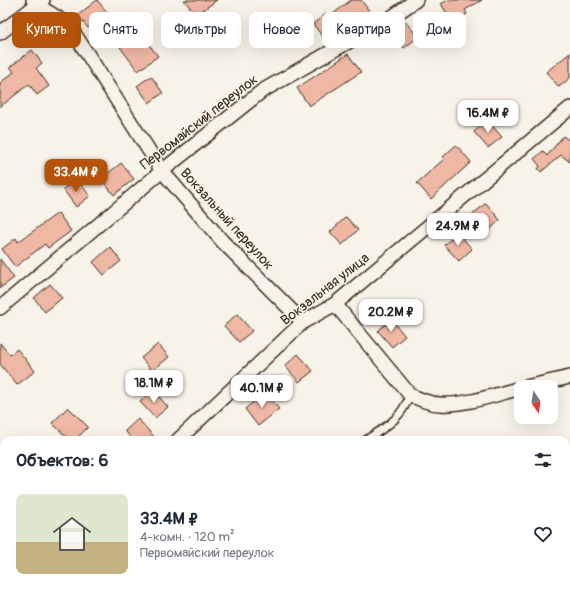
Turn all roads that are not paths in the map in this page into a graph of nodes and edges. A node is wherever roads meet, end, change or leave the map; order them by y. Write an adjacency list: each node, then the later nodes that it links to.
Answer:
1 (416, 0): 5 (street, Первомайский переулок)
2 (37, 2): 3 (street); 5 (street, Вокзальный переулок)
3 (0, 34)
4 (570, 108): 6 (street, Вокзальная улица)
5 (162, 171): 7 (street, Первомайский переулок); 8 (street, Вокзальный переулок)
6 (335, 304): 8 (street, Вокзальная улица); 12 (street)
7 (0, 308)
8 (303, 322): 13 (street, Вокзальная улица)
9 (570, 377): 10 (street)
10 (557, 380)
11 (514, 390): 12 (street)
12 (410, 395): 14 (lane)
13 (182, 436)
14 (372, 436)

